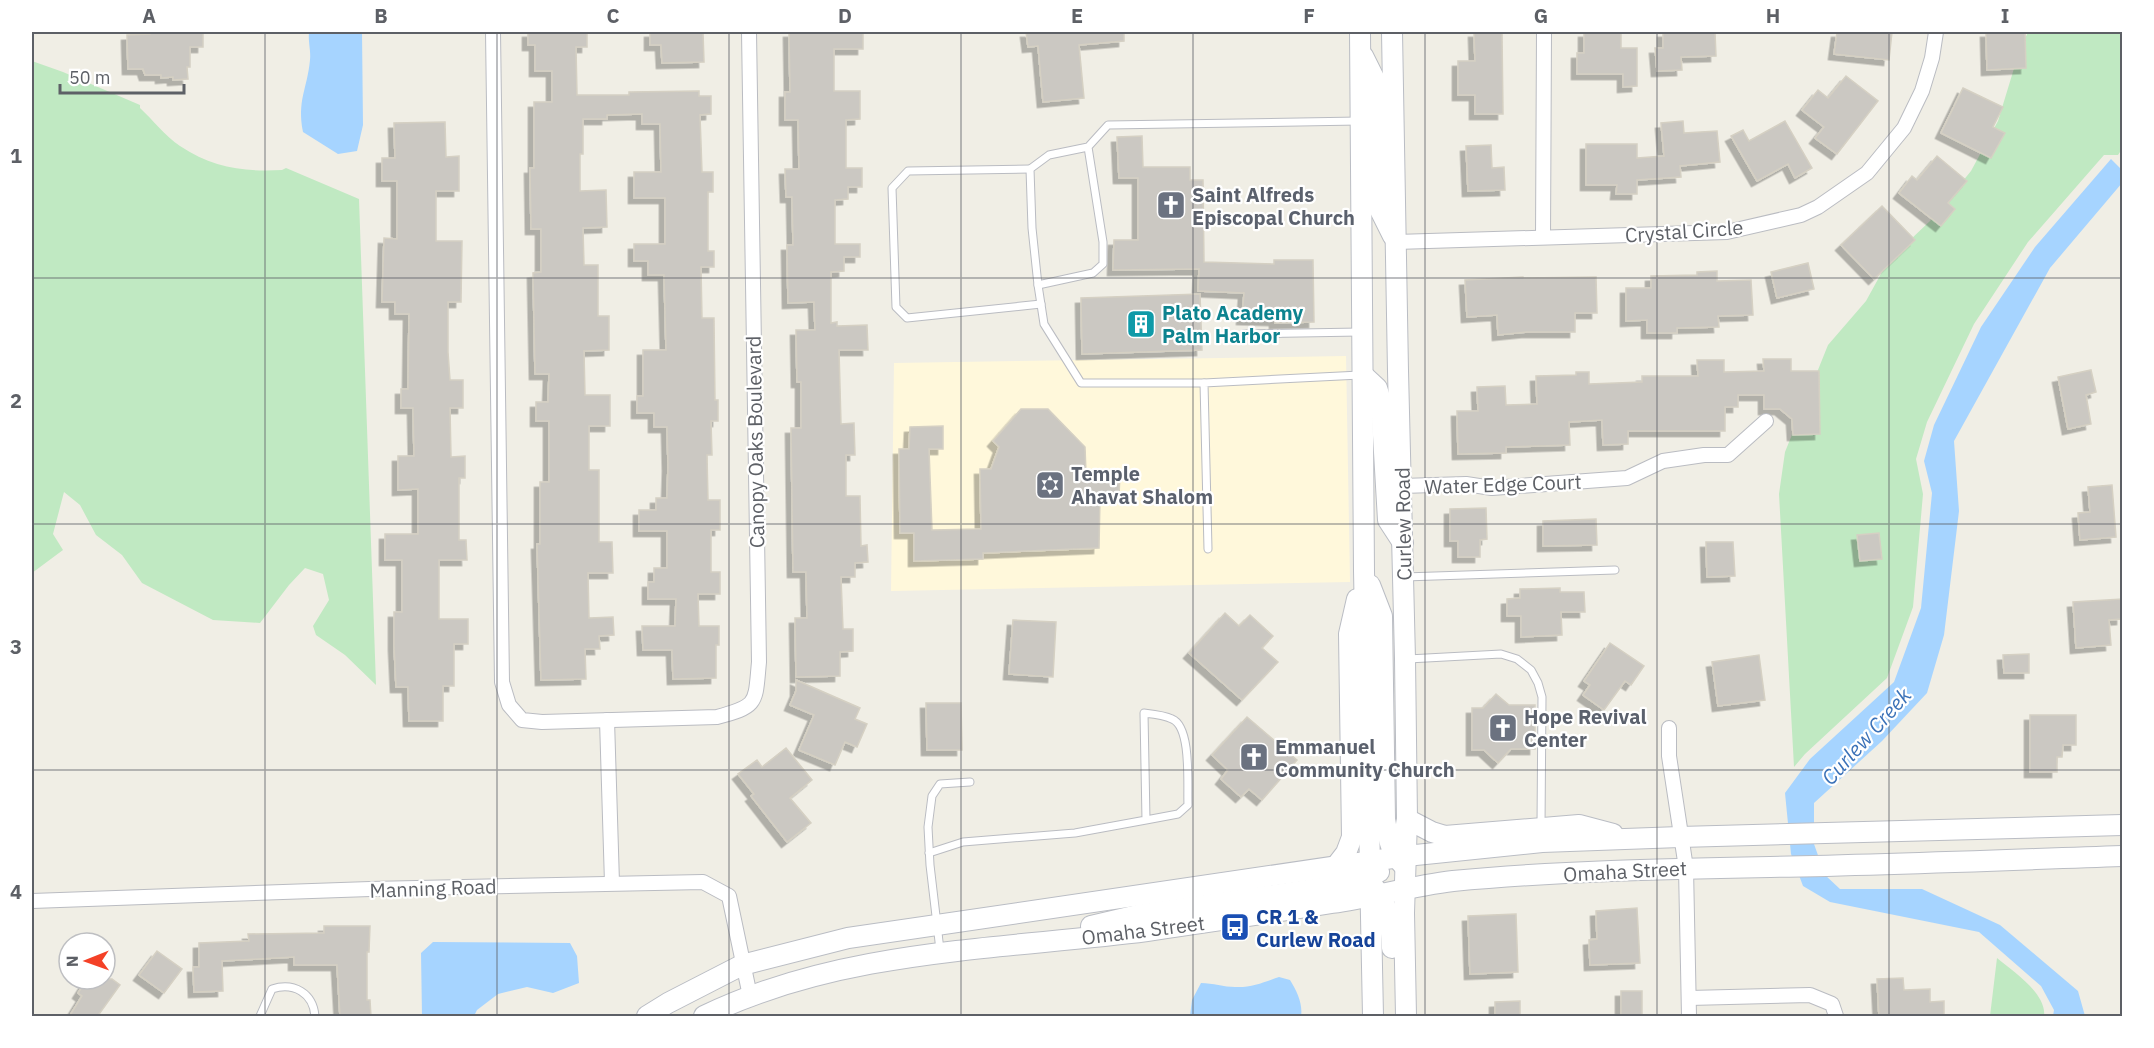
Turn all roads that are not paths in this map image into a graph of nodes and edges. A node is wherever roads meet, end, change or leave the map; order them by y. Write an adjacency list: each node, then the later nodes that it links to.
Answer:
1 (493, 32): 26 (street, Canopy Oaks Boulevard)
2 (749, 32): 26 (street, Canopy Oaks Boulevard)
3 (1392, 32): 11 (main road, Curlew Road)
4 (1544, 32): 10 (street)
5 (1935, 32): 10 (street, Crystal Circle)
6 (1360, 41): 7 (main road, Curlew Road); 11 (main road)
7 (1361, 121): 8 (lane); 14 (main road, Curlew Road)
8 (1088, 147): 9 (lane); 12 (lane)
9 (1030, 169): 12 (lane); 13 (lane)
10 (1543, 237): 11 (street, Crystal Circle)
11 (1396, 242): 19 (main road, Curlew Road)
12 (1038, 285): 13 (lane)
13 (1041, 304): 17 (lane)
14 (1363, 332): 15 (lane); 16 (main road, Curlew Road)
15 (1244, 334)
16 (1363, 375): 17 (lane); 20 (main road); 23 (main road, Curlew Road)
17 (1204, 383): 21 (lane)
18 (1766, 422): 19 (street, Water Edge Court)
19 (1402, 486): 20 (main road, Curlew Road)
20 (1403, 543): 24 (main road, Curlew Road)
21 (1208, 549)
22 (1615, 570): 24 (lane)
23 (1364, 571): 37 (main road); 39 (main road, Curlew Road)
24 (1404, 577): 25 (main road, Curlew Road)
25 (1406, 659): 29 (main road, Curlew Road); 32 (lane)
26 (607, 720): 40 (street)
27 (1669, 728): 33 (street)
28 (970, 782): 35 (lane)
29 (1407, 819): 32 (main road); 39 (main road, Curlew Road)
30 (1146, 820): 30 (lane); 35 (lane)
31 (2122, 825): 33 (main road, Omaha Street)
32 (1541, 828): 34 (main road)
33 (1680, 837): 34 (main road, Omaha Street); 38 (street)
34 (1632, 839): 39 (main road, Omaha Street)
35 (929, 853): 42 (lane)
36 (2122, 856): 38 (main road, Omaha Street)
37 (1336, 866): 39 (main road, Omaha Street); 42 (main road, Omaha Street)
38 (1686, 868): 39 (main road, Omaha Street); 46 (street)
39 (1388, 879): 43 (main road, Omaha Street); 51 (main road, Curlew Road); 52 (main road); 53 (main road, Curlew Road)
40 (612, 883): 41 (street, Manning Road); 44 (street, Manning Road)
41 (32, 901)
42 (937, 926): 43 (lane); 44 (main road, Omaha Street)
43 (940, 953): 45 (main road, Omaha Street)
44 (742, 965): 45 (street, Manning Road); 49 (main road, Omaha Street)
45 (750, 996): 50 (main road, Omaha Street)
46 (1689, 998): 54 (street); 55 (street)
47 (260, 1017): 48 (lane)
48 (315, 1017)
49 (648, 1017)
50 (704, 1017)
51 (1373, 1017)
52 (1393, 1017)
53 (1406, 1017)
54 (1689, 1017)
55 (1836, 1017)

